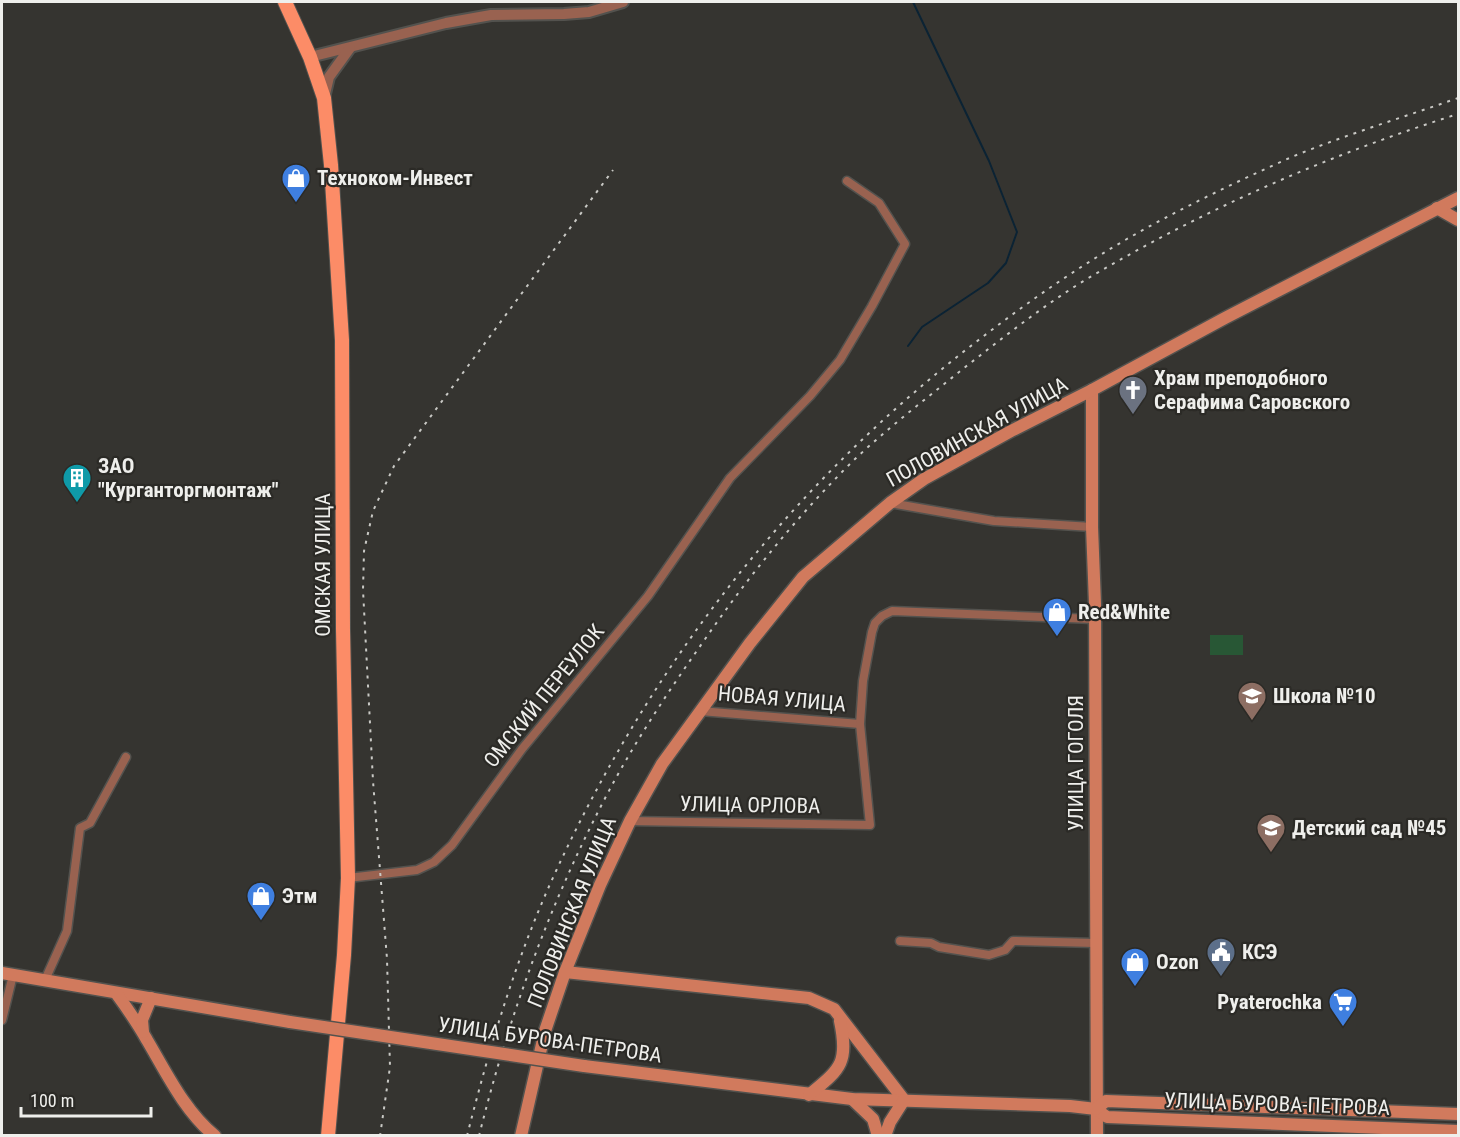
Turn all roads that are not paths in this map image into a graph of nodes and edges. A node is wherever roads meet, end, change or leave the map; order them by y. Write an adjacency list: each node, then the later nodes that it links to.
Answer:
1 (285, 2): 4 (main road, ОМСКАЯ УЛИЦА)
2 (623, 2): 3 (street)
3 (350, 48): 4 (street); 5 (street)
4 (310, 57): 5 (main road, ОМСКАЯ УЛИЦА)
5 (324, 98): 18 (main road, ОМСКАЯ УЛИЦА)
6 (847, 181): 18 (street, ОМСКИЙ ПЕРЕУЛОК)
7 (1458, 198): 8 (main road, ПОЛОВИНСКАЯ УЛИЦА)
8 (1437, 208): 9 (main road); 10 (main road, ПОЛОВИНСКАЯ УЛИЦА)
9 (1458, 220)
10 (1092, 390): 11 (main road, ПОЛОВИНСКАЯ УЛИЦА); 12 (main road, УЛИЦА ГОГОЛЯ)
11 (890, 503): 12 (street); 14 (main road, ПОЛОВИНСКАЯ УЛИЦА)
12 (1092, 526): 13 (main road, УЛИЦА ГОГОЛЯ)
13 (1094, 620): 15 (street); 20 (main road, УЛИЦА ГОГОЛЯ)
14 (700, 711): 15 (street, НОВАЯ УЛИЦА); 17 (main road, ПОЛОВИНСКАЯ УЛИЦА)
15 (860, 724): 17 (street, УЛИЦА ОРЛОВА)
16 (126, 757): 23 (street)
17 (630, 821): 21 (main road, ПОЛОВИНСКАЯ УЛИЦА)
18 (348, 878): 36 (main road, ОМСКАЯ УЛИЦА)
19 (900, 940): 20 (street)
20 (1095, 943): 32 (main road, УЛИЦА ГОГОЛЯ)
21 (565, 972): 26 (main road); 37 (main road, ПОЛОВИНСКАЯ УЛИЦА)
22 (7, 974): 23 (main road, УЛИЦА БУРОВА-ПЕТРОВА); 27 (street)
23 (45, 980): 24 (main road, УЛИЦА БУРОВА-ПЕТРОВА)
24 (116, 993): 25 (main road, УЛИЦА БУРОВА-ПЕТРОВА); 28 (main road)
25 (151, 998): 28 (main road); 29 (main road, УЛИЦА БУРОВА-ПЕТРОВА, bridge)
26 (839, 1017): 29 (main road); 31 (main road)
27 (2, 1020)
28 (142, 1032): 35 (main road)
29 (809, 1095): 30 (main road, УЛИЦА БУРОВА-ПЕТРОВА)
30 (852, 1099): 31 (main road, УЛИЦА БУРОВА-ПЕТРОВА); 38 (main road)
31 (904, 1100): 32 (main road, УЛИЦА БУРОВА-ПЕТРОВА); 39 (main road)
32 (1096, 1108): 33 (main road, УЛИЦА БУРОВА-ПЕТРОВА); 34 (main road, УЛИЦА БУРОВА-ПЕТРОВА); 40 (main road, УЛИЦА ГОГОЛЯ)
33 (1458, 1114)
34 (1458, 1131)
35 (215, 1136)
36 (328, 1136)
37 (521, 1136)
38 (878, 1136)
39 (885, 1136)
40 (1097, 1136)

